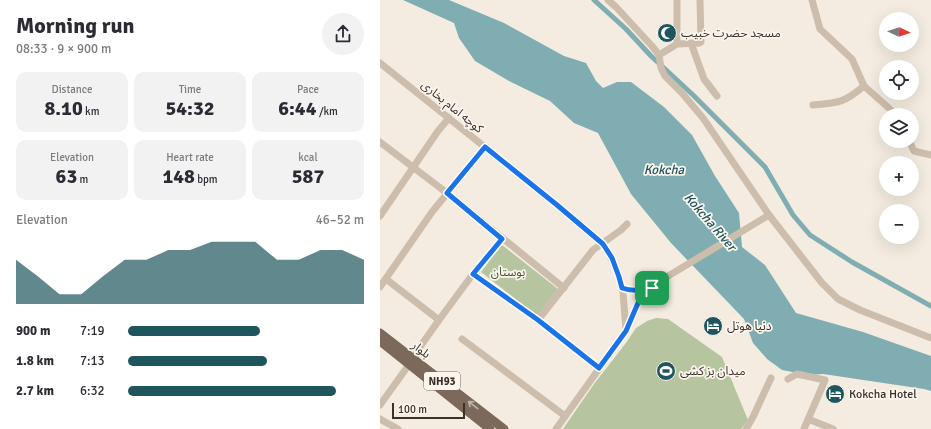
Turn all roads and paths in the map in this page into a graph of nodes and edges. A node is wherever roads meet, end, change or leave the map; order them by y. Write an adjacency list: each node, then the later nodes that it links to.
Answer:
1 (608, 0): 7 (street)
2 (677, 0): 6 (street)
3 (700, 0): 5 (street)
4 (812, 0): 9 (street)
5 (691, 43): 6 (street); 10 (street)
6 (677, 44): 7 (street)
7 (659, 55): 20 (street)
8 (380, 62): 13 (street, کوچه امام بخاری)
9 (864, 86): 11 (street); 12 (street)
10 (717, 96)
11 (813, 105)
12 (889, 108)
13 (448, 118): 15 (street, کوچه امام بخاری); 18 (street)
14 (380, 142): 18 (street)
15 (485, 147): 19 (street); 24 (street, کوچه امام بخاری)
16 (913, 148): 17 (street)
17 (931, 155)
18 (413, 167): 19 (street); 21 (street)
19 (447, 193): 23 (street); 26 (street)
20 (769, 215): 30 (street); 35 (street)
21 (380, 216)
22 (627, 224): 24 (street)
23 (502, 239): 25 (street); 28 (street)
24 (603, 244): 28 (street); 29 (street, کوچه امام بخاری)
25 (473, 274): 31 (street); 32 (street)
26 (386, 279): 27 (street); 31 (street)
27 (380, 287)
28 (564, 288): 32 (street)
29 (622, 288): 30 (street); 33 (street, کوچه امام بخاری)
30 (652, 288): 33 (street)
31 (439, 320): 38 (street)
32 (538, 320): 39 (street)
33 (626, 331): 39 (street)
34 (380, 333): 38 (main road, بلوار / NH93)
35 (931, 338)
36 (462, 339): 43 (street)
37 (380, 341): 38 (main road, بلوار / NH93)
38 (412, 362): 42 (street); 47 (main road, بلوار / NH93); 48 (main road, بلوار / NH93, one-way to 38)
39 (599, 368): 43 (street)
40 (771, 378): 50 (street)
41 (788, 379): 45 (street)
42 (380, 405)
43 (565, 416): 49 (street)
44 (380, 419): 46 (street)
45 (808, 419): 51 (street); 52 (street)
46 (398, 429)
47 (490, 429)
48 (504, 429)
49 (556, 429)
50 (746, 429)
51 (804, 429)
52 (833, 429)

